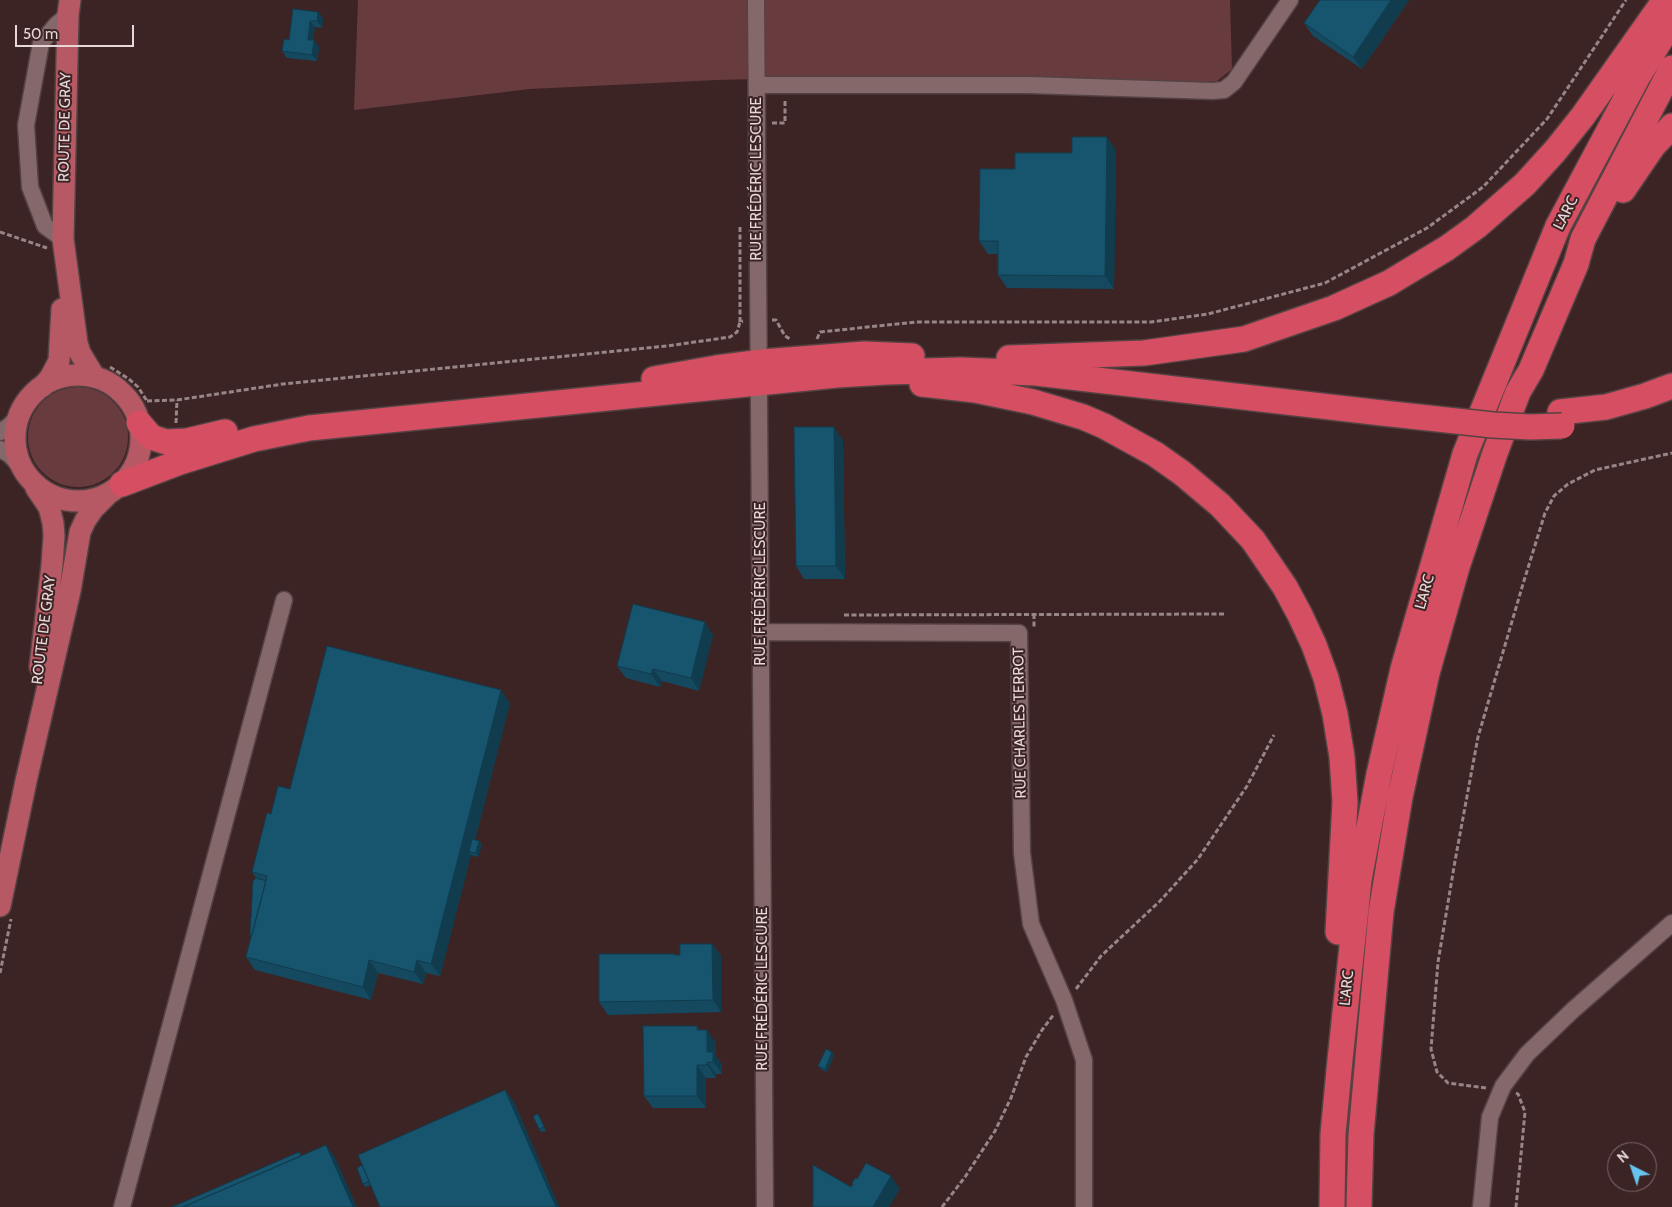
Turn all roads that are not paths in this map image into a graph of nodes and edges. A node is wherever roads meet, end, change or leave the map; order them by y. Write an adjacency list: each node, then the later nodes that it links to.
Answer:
1 (756, 0): 7 (street, RUE FRÉDÉRIC LESCURE)
2 (1290, 0): 7 (street)
3 (1665, 0): 11 (highway)
4 (69, 7): 10 (main road, ROUTE DE GRAY); 10 (street)
5 (1672, 20): 34 (highway, L'ARC)
6 (1672, 68): 9 (highway, L'ARC)
7 (757, 85): 14 (street, RUE FRÉDÉRIC LESCURE)
8 (1672, 126): 9 (highway)
9 (1580, 245): 35 (highway, L'ARC)
10 (64, 246): 13 (main road, ROUTE DE GRAY); 15 (main road, ROUTE DE GRAY)
11 (994, 359): 12 (highway); 18 (highway)
12 (838, 366): 14 (highway); 18 (highway); 34 (highway)
13 (99, 369): 15 (main road); 19 (main road)
14 (759, 373): 19 (highway); 25 (highway); 27 (street, RUE FRÉDÉRIC LESCURE)
15 (43, 386): 20 (main road)
16 (1672, 386): 21 (highway)
17 (1672, 401): 21 (highway)
18 (1383, 406): 21 (highway)
19 (145, 410): 25 (main road)
20 (19, 416): 22 (street); 24 (main road)
21 (1561, 419)
22 (0, 432)
23 (0, 449): 24 (street)
24 (26, 475): 25 (main road); 28 (main road, ROUTE DE GRAY)
25 (114, 489): 28 (main road, ROUTE DE GRAY)
26 (284, 600): 31 (street)
27 (762, 632): 32 (street, RUE FRÉDÉRIC LESCURE); 33 (street, RUE CHARLES TERROT)
28 (26, 781): 29 (main road, ROUTE DE GRAY)
29 (6, 911)
30 (1672, 923): 36 (street)
31 (122, 1207)
32 (765, 1207)
33 (1084, 1207)
34 (1331, 1207)
35 (1359, 1207)
36 (1481, 1207)

